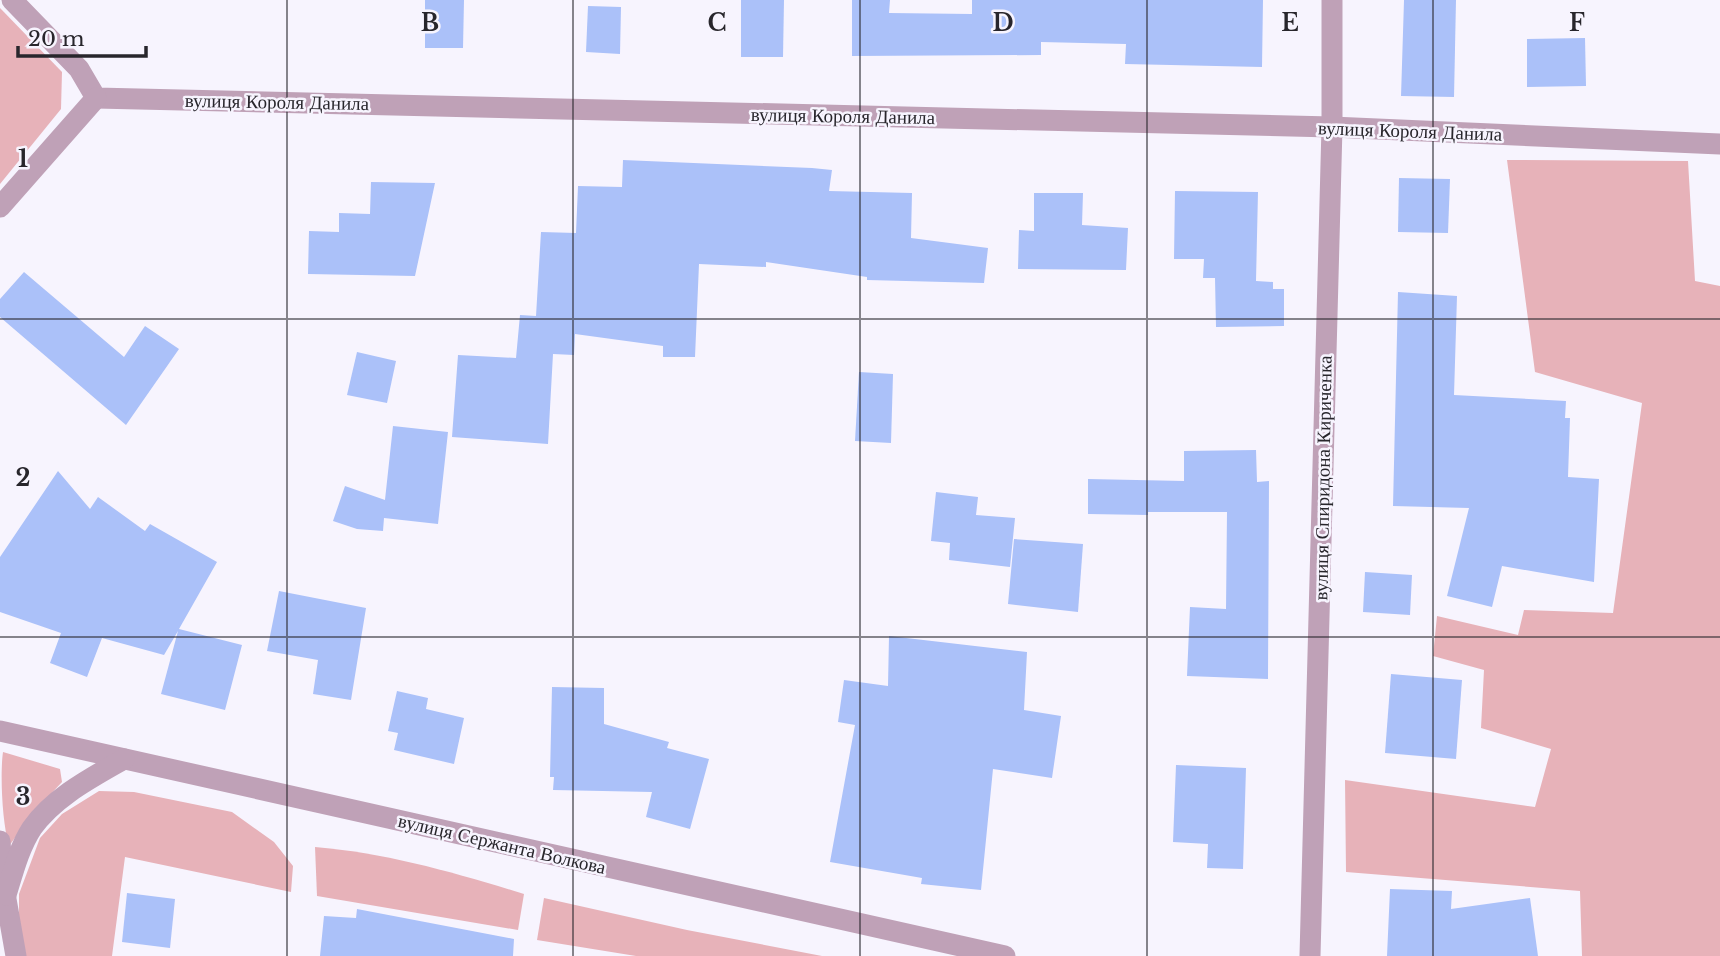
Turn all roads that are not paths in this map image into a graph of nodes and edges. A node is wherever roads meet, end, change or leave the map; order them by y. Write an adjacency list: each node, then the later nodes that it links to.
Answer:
1 (12, 0): 3 (street)
2 (1332, 0): 4 (street, вулиця Спиридона Кириченка)
3 (96, 98): 4 (street, вулиця Короля Данила); 6 (street)
4 (1332, 127): 5 (street, вулиця Короля Данила); 13 (street, вулиця Спиридона Кириченка)
5 (1720, 144)
6 (0, 207)
7 (0, 731): 8 (street, вулиця Сержанта Волкова)
8 (124, 759): 10 (street); 12 (street, вулиця Сержанта Волкова)
9 (0, 841): 10 (street)
10 (6, 895): 11 (street)
11 (16, 956)
12 (1005, 956)
13 (1310, 956)

